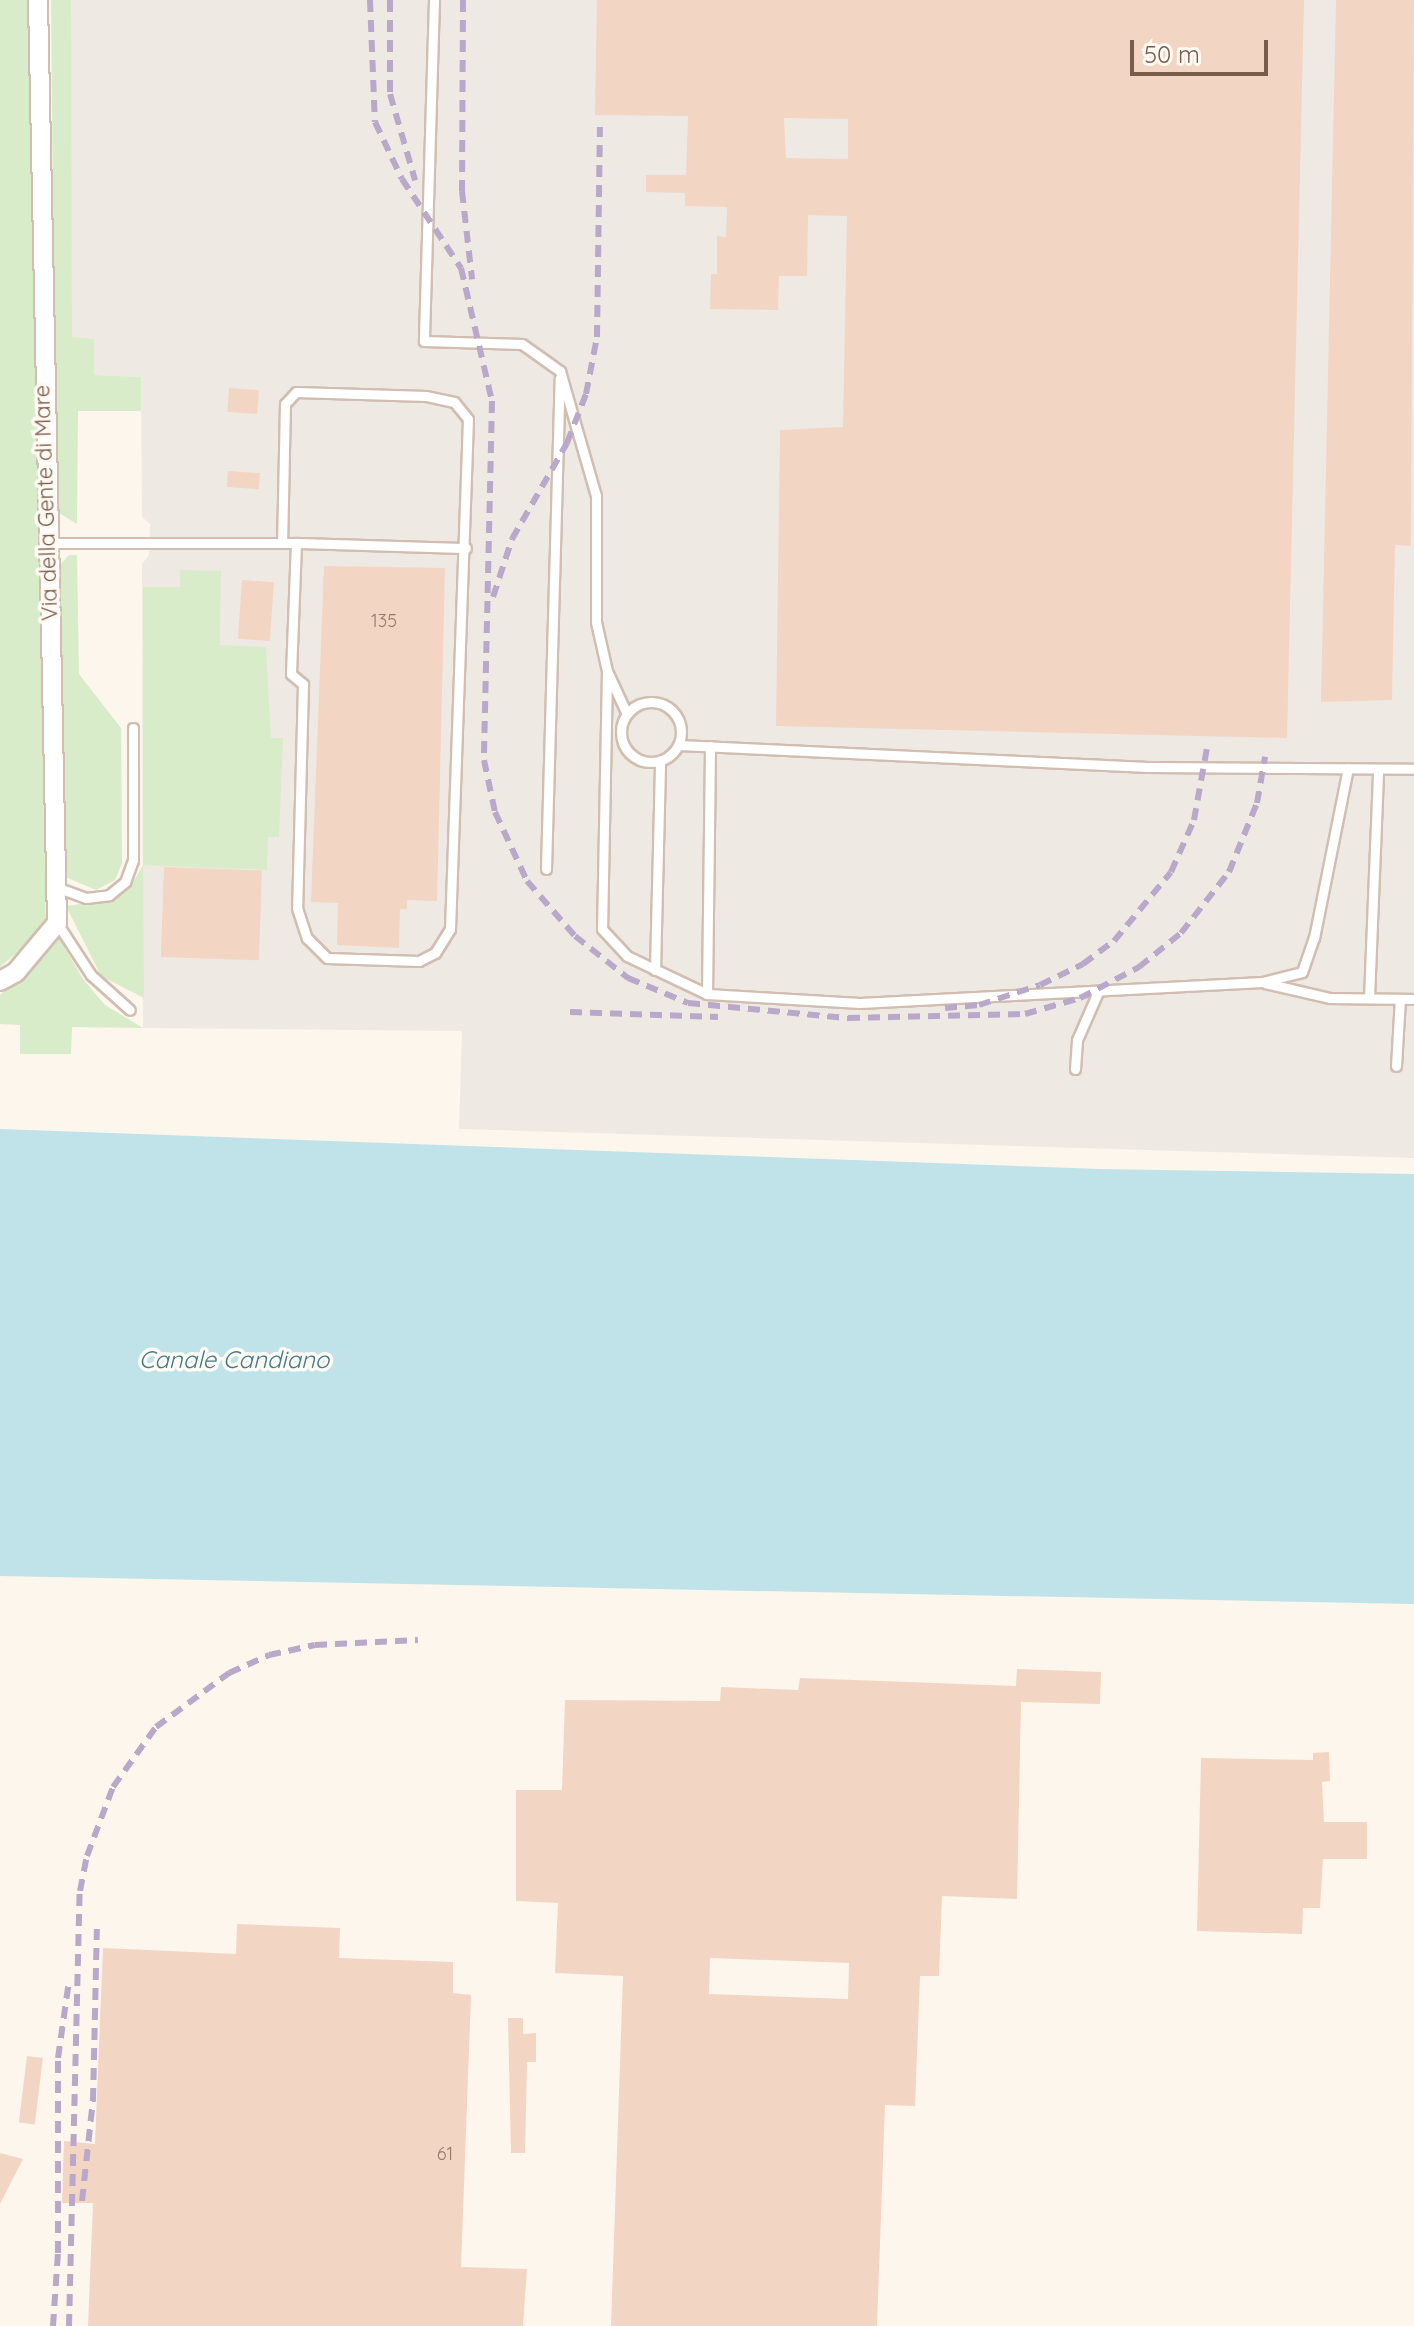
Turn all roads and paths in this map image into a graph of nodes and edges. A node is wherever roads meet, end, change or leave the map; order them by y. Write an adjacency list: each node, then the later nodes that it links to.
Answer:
1 (38, 0): 4 (street, Via della Gente di Mare)
2 (434, 0): 3 (lane)
3 (560, 371): 8 (lane); 17 (lane)
4 (47, 543): 5 (lane); 18 (street, Via della Gente di Mare)
5 (282, 543): 6 (lane); 7 (lane)
6 (296, 543): 7 (lane); 7 (lane)
7 (466, 548)
8 (607, 671): 9 (lane); 20 (lane)
9 (627, 714): 11 (lane); 13 (lane)
10 (133, 728): 18 (lane)
11 (679, 745): 12 (lane); 13 (lane)
12 (710, 746): 14 (lane); 24 (lane)
13 (660, 761): 20 (lane)
14 (1348, 768): 15 (lane); 22 (lane)
15 (1378, 769): 16 (lane); 25 (lane)
16 (1414, 769)
17 (546, 869)
18 (56, 887): 19 (street, Via della Gente di Mare)
19 (57, 923): 21 (street); 28 (lane)
20 (655, 970): 24 (lane)
21 (0, 981)
22 (1262, 982): 23 (lane); 25 (lane)
23 (1098, 992): 24 (lane); 30 (lane)
24 (707, 994)
25 (1369, 998): 26 (lane)
26 (1400, 999): 27 (lane); 29 (lane)
27 (1414, 999)
28 (130, 1010)
29 (1396, 1066)
30 (1075, 1069)

